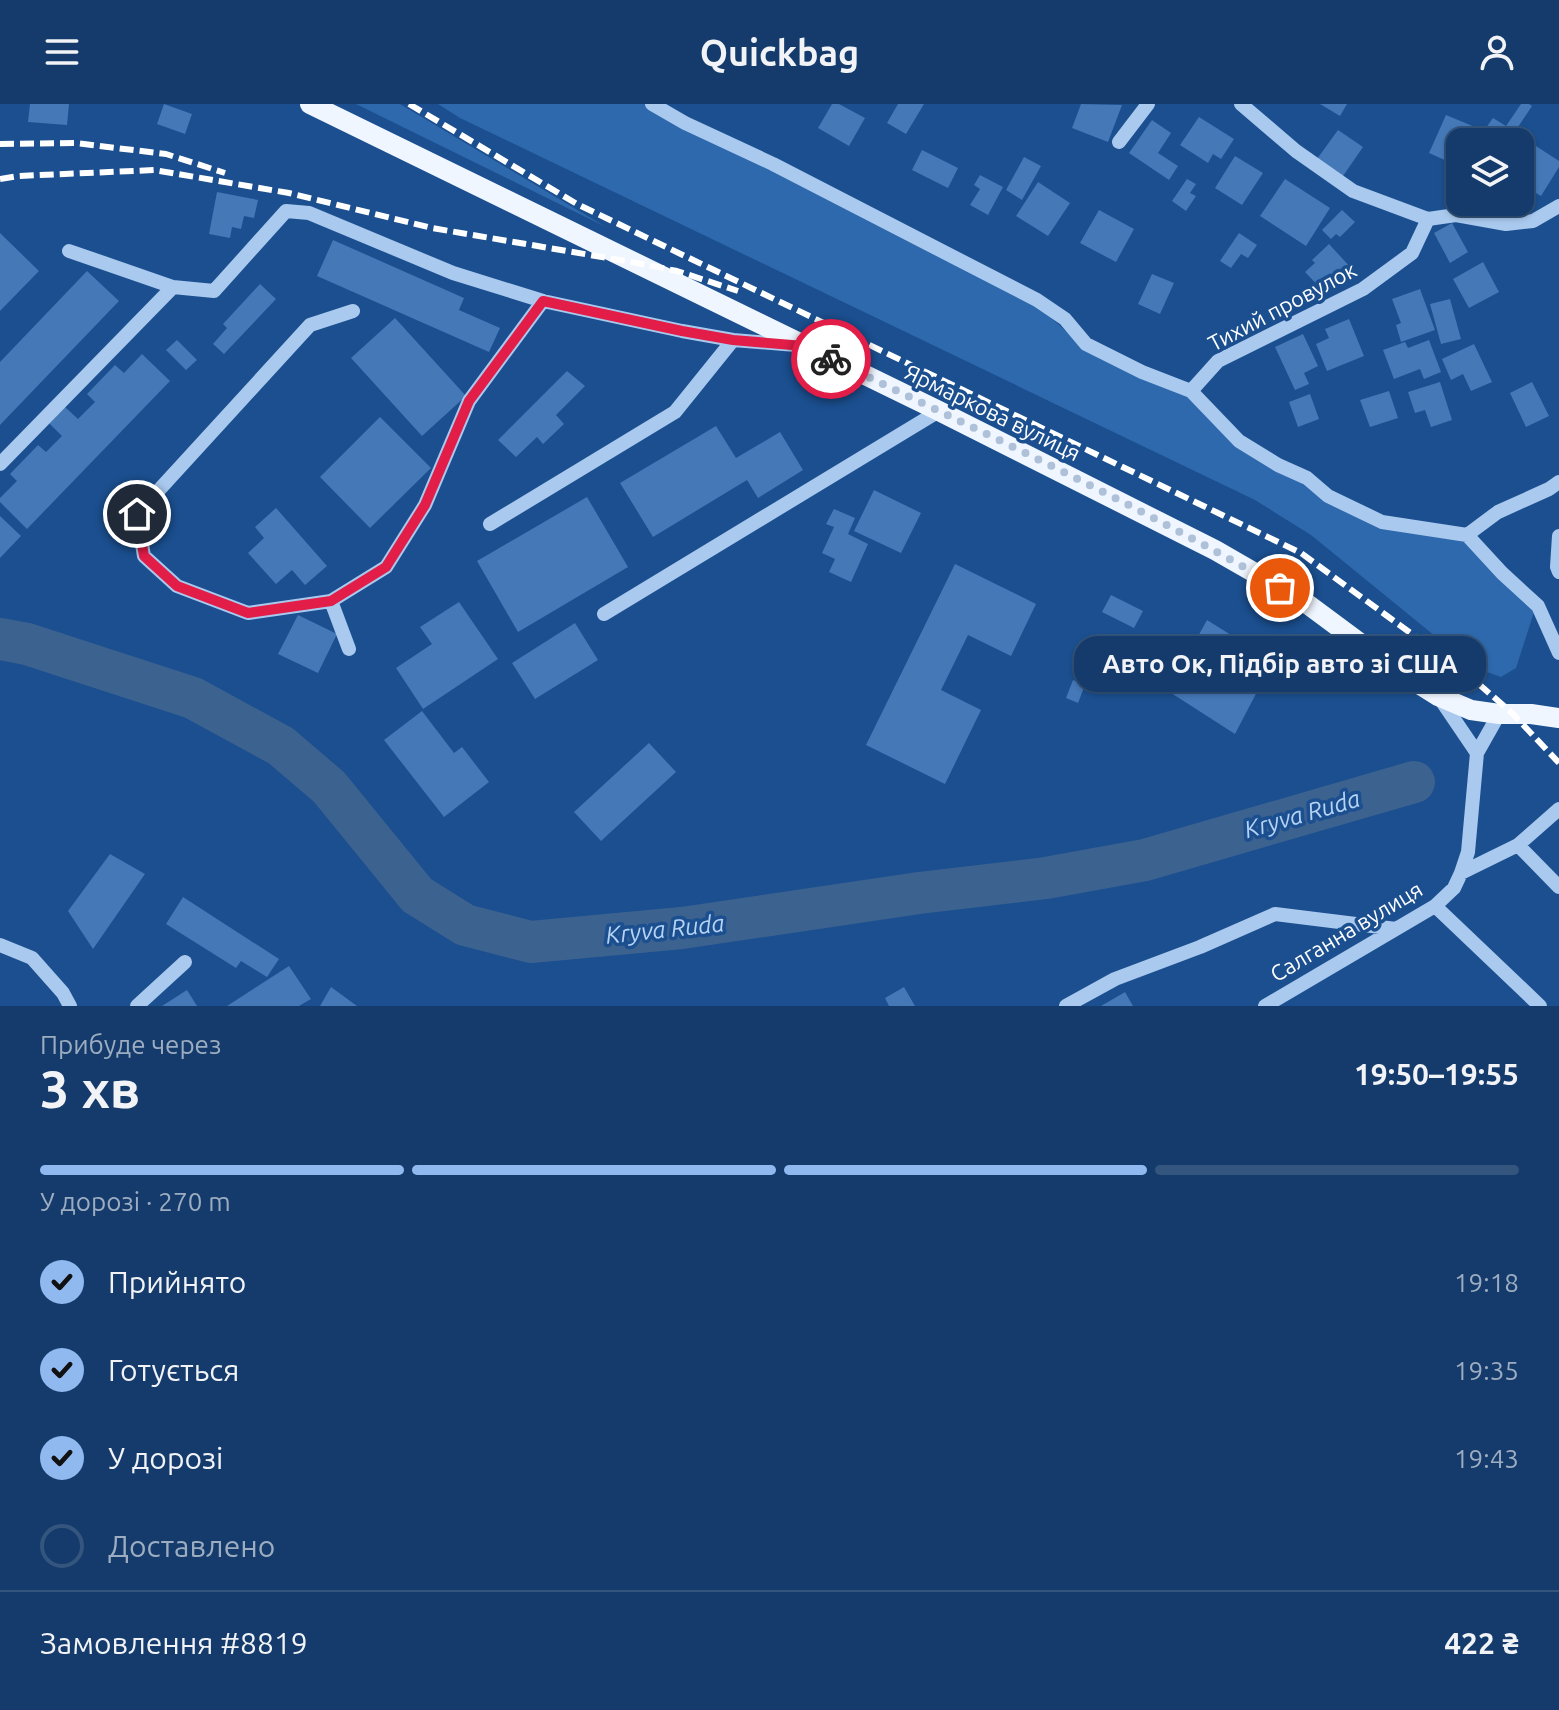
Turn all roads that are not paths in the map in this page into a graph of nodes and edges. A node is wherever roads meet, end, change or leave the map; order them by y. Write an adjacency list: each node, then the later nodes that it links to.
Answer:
1 (310, 104): 13 (main road, Ярмаркова вулиця)
2 (652, 104): 14 (street)
3 (1148, 104): 5 (street)
4 (1241, 104): 7 (street)
5 (1119, 142)
6 (1559, 206): 7 (street)
7 (1428, 219): 14 (street, Тихий провулок)
8 (69, 251): 9 (street)
9 (173, 287): 10 (street); 16 (street)
10 (543, 301): 12 (street); 22 (street)
11 (353, 311): 22 (street)
12 (733, 340): 13 (street); 18 (street)
13 (804, 346): 15 (main road, Ярмаркова вулиця)
14 (1191, 391): 19 (street)
15 (939, 411): 23 (street); 28 (main road, Ярмаркова вулиця)
16 (0, 464)
17 (1559, 482): 19 (street)
18 (490, 524)
19 (1467, 535): 25 (street)
20 (1559, 536): 21 (street)
21 (1559, 572)
22 (331, 601): 26 (street)
23 (604, 614)
24 (1559, 618): 25 (street)
25 (1549, 631): 27 (street)
26 (349, 649)
27 (1559, 653)
28 (1438, 696): 29 (main road, Ярмаркова вулиця); 33 (street)
29 (1499, 714): 30 (main road, Ярмаркова вулиця); 33 (street, Салганна вулиця)
30 (1531, 714): 31 (main road, Ярмаркова вулиця); 32 (street)
31 (1559, 718)
32 (1559, 730)
33 (1477, 753): 36 (street, Салганна вулиця)
34 (1559, 809): 35 (street)
35 (1518, 845): 36 (street); 37 (street)
36 (1461, 873): 38 (street, Салганна вулиця)
37 (1559, 887)
38 (1435, 906): 39 (street, Салганна вулиця); 46 (street)
39 (1397, 929): 44 (street); 45 (street, Салганна вулиця)
40 (0, 945): 42 (street)
41 (185, 962): 43 (street)
42 (70, 1006)
43 (137, 1006)
44 (1066, 1006)
45 (1265, 1006)
46 (1540, 1006)

